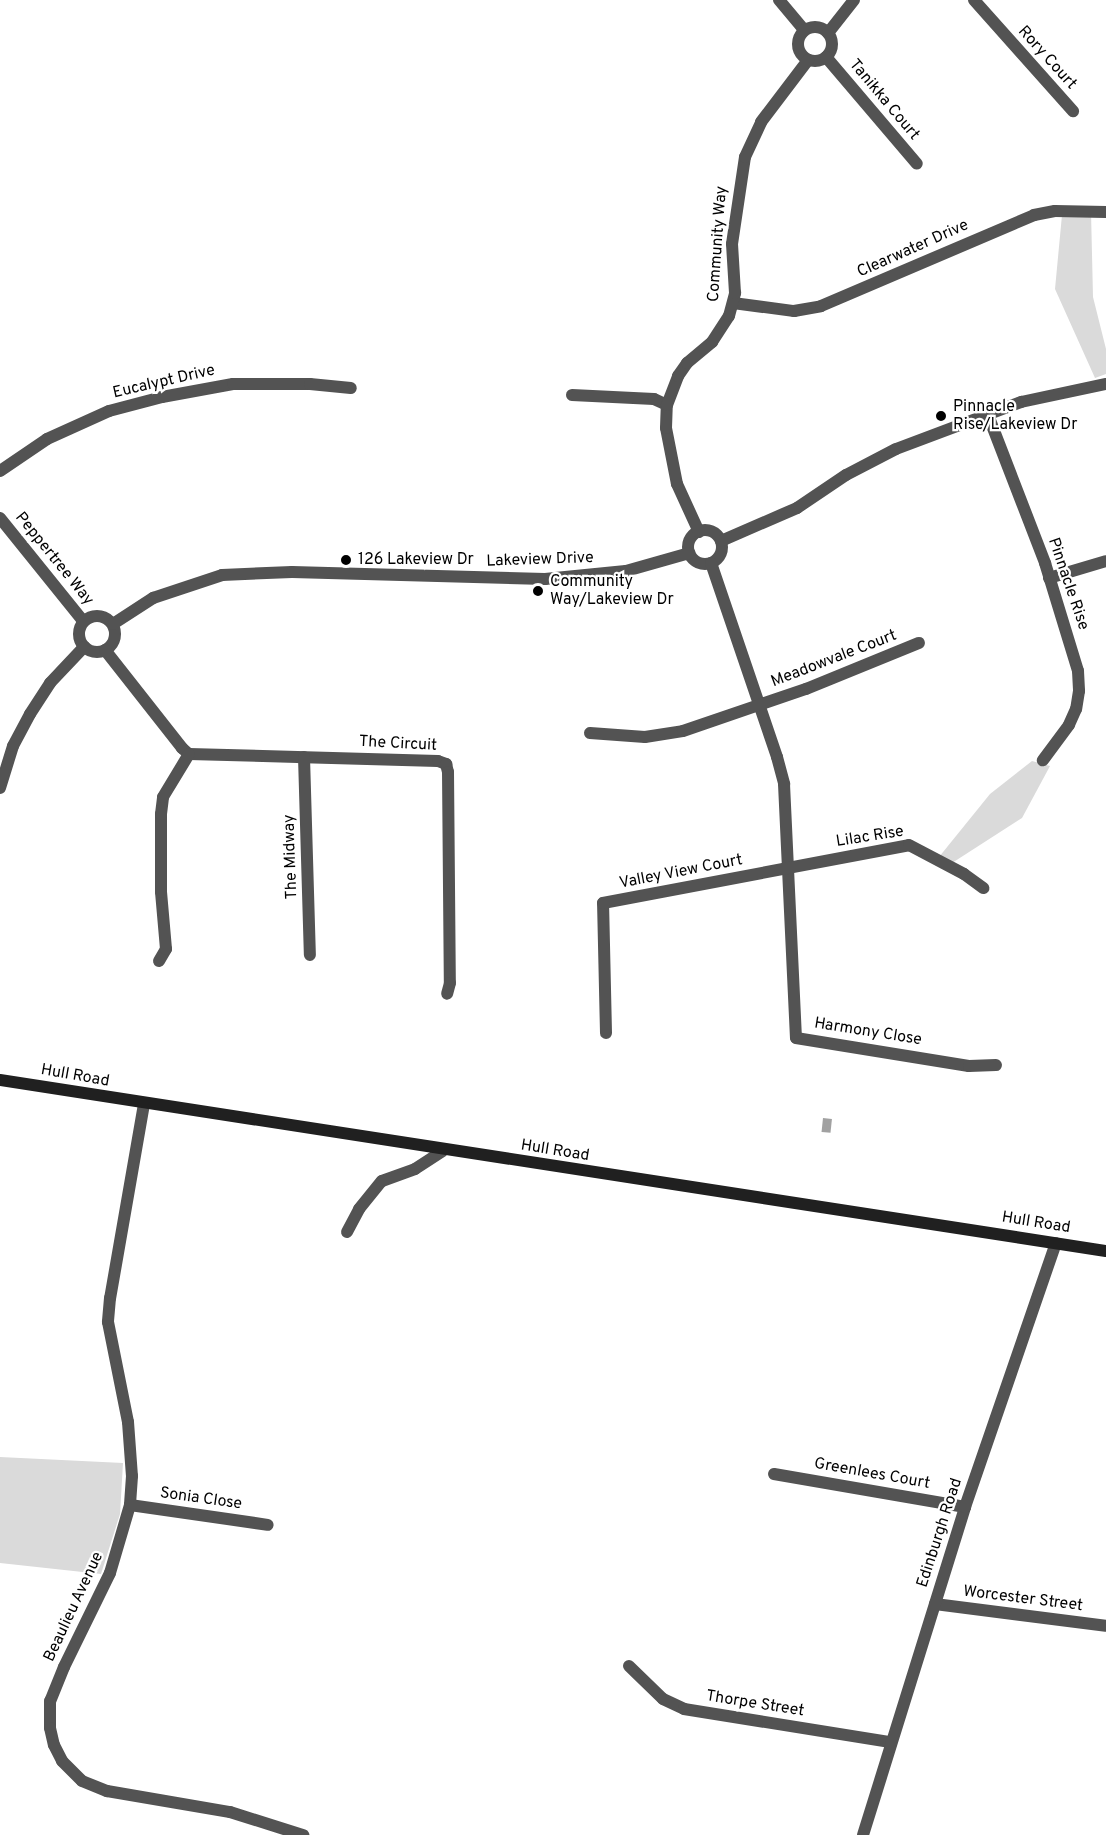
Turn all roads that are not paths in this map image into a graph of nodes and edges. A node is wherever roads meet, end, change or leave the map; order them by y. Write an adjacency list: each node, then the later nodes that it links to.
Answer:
1 (779, 0): 4 (street)
2 (854, 0): 5 (street)
3 (974, 0): 8 (street, Rory Court)
4 (804, 30): 5 (street); 7 (street)
5 (828, 33): 6 (street)
6 (826, 57): 7 (street); 9 (street, Tanikka Court)
7 (808, 60): 11 (street, Community Way)
8 (1073, 111)
9 (917, 164)
10 (1106, 212): 11 (street, Clearwater Drive)
11 (733, 303): 15 (street, Community Way)
12 (1106, 384): 16 (street)
13 (351, 388): 17 (street, Eucalypt Drive)
14 (572, 395): 15 (street)
15 (667, 405): 19 (street, Community Way)
16 (988, 415): 20 (street); 24 (street, Pinnacle Rise)
17 (0, 471)
18 (0, 518): 25 (street, Peppertree Way)
19 (699, 532): 20 (street); 21 (street)
20 (721, 541): 23 (street)
21 (689, 553): 23 (street); 26 (street, Lakeview Drive)
22 (1106, 561): 24 (street)
23 (711, 563): 30 (street)
24 (1049, 578): 34 (street, Pinnacle Rise)
25 (83, 621): 26 (street); 28 (street)
26 (112, 624): 29 (street)
27 (919, 643): 30 (street, Meadowvale Court)
28 (84, 647): 29 (street); 35 (street)
29 (105, 650): 32 (street)
30 (760, 705): 31 (street, Meadowvale Court); 36 (street)
31 (590, 733)
32 (189, 754): 33 (street, The Circuit); 39 (street)
33 (304, 757): 38 (street, The Midway); 40 (street, The Circuit)
34 (1043, 760)
35 (0, 788)
36 (787, 868): 37 (street, Lilac Rise); 41 (street, Valley View Court); 42 (street, Harmony Close)
37 (983, 888)
38 (310, 955)
39 (159, 961)
40 (447, 994)
41 (606, 1033)
42 (996, 1065)
43 (0, 1080): 44 (main road, Hull Road)
44 (144, 1104): 45 (main road, Hull Road); 50 (street, Beaulieu Avenue)
45 (443, 1150): 46 (street); 47 (main road, Hull Road)
46 (347, 1232)
47 (1056, 1243): 48 (main road, Hull Road); 51 (street, Edinburgh Road)
48 (1106, 1251)
49 (774, 1474): 51 (street, Greenlees Court)
50 (130, 1505): 52 (street, Sonia Close); 57 (street, Beaulieu Avenue)
51 (965, 1507): 53 (street, Edinburgh Road)
52 (268, 1525)
53 (935, 1605): 54 (street, Worcester Street); 56 (street, Edinburgh Road)
54 (1106, 1626)
55 (629, 1666): 56 (street, Thorpe Street)
56 (890, 1742): 58 (street, Edinburgh Road)
57 (303, 1835)
58 (863, 1835)

